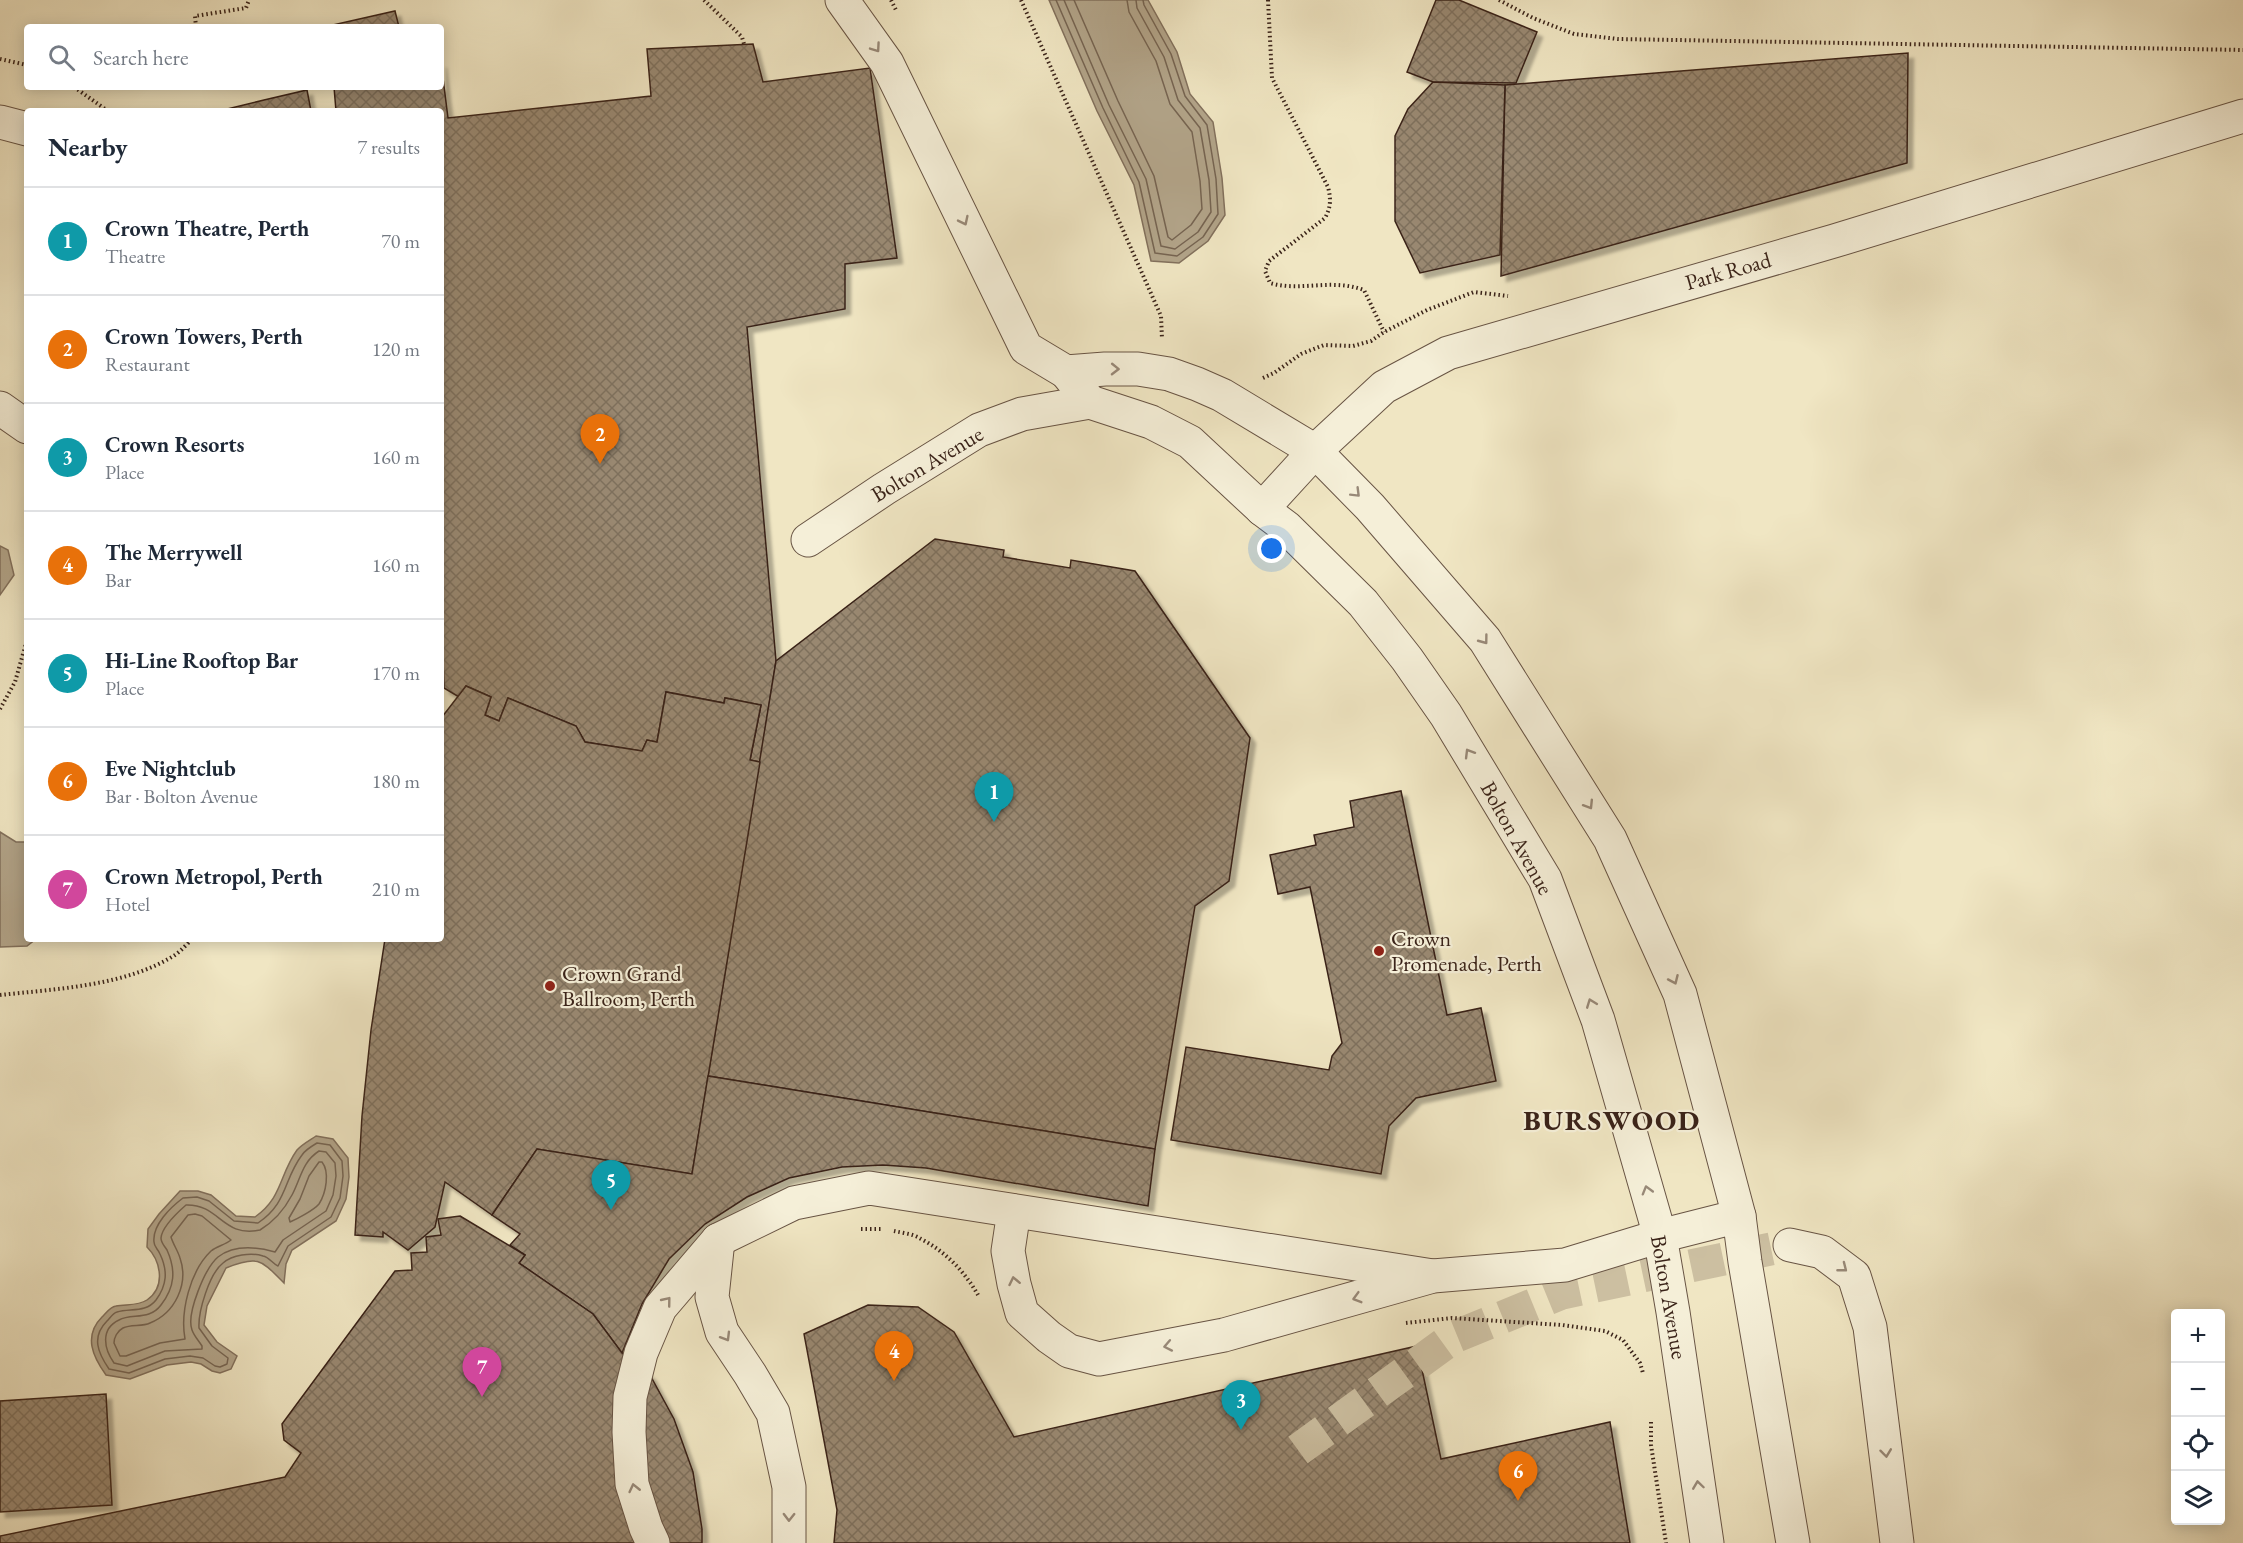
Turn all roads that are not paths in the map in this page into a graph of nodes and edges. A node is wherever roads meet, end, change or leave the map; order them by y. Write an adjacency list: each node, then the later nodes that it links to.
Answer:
1 (842, 0): 5 (street, one-way to 5)
2 (2243, 116): 9 (street, Park Road)
3 (0, 122): 4 (street)
4 (24, 128)
5 (1066, 372): 6 (street); 9 (street, one-way to 9)
6 (1090, 402): 10 (street, Bolton Avenue); 11 (street, Bolton Avenue)
7 (0, 408): 8 (street)
8 (24, 425)
9 (1315, 451): 10 (street, Park Road); 13 (street, one-way to 13)
10 (1262, 509): 14 (street, Bolton Avenue, one-way to 10)
11 (808, 540)
12 (1014, 1211): 15 (street); 17 (street); 17 (street, one-way to 12)
13 (1739, 1216): 14 (street); 21 (street)
14 (1660, 1236): 17 (street); 20 (street, Bolton Avenue, one-way to 14)
15 (718, 1240): 18 (street, one-way to 15); 19 (street, one-way to 19)
16 (1790, 1245): 22 (street, one-way to 22)
17 (1433, 1276)
18 (653, 1543)
19 (789, 1543)
20 (1707, 1543)
21 (1793, 1543)
22 (1897, 1543)

